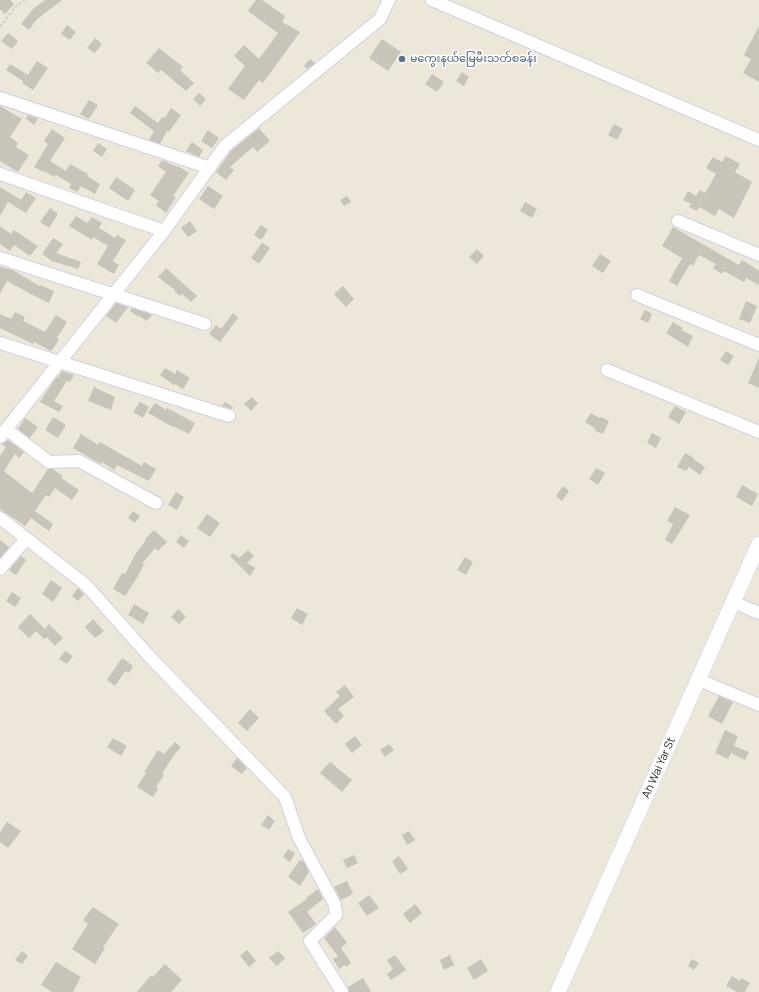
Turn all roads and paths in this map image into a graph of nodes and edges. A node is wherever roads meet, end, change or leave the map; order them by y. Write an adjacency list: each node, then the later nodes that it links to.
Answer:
1 (25, 0): 4 (path)
2 (389, 0): 7 (street)
3 (432, 0): 6 (street)
4 (0, 27)
5 (0, 98): 7 (street)
6 (759, 140)
7 (210, 168): 10 (street)
8 (0, 174): 10 (street)
9 (678, 221): 11 (street)
10 (164, 231): 13 (street)
11 (759, 255)
12 (0, 258): 13 (street)
13 (114, 294): 15 (street); 18 (street)
14 (637, 295): 17 (street)
15 (204, 324)
16 (0, 343): 18 (street)
17 (759, 345)
18 (59, 363): 20 (street); 22 (street)
19 (607, 370): 21 (street)
20 (229, 416)
21 (759, 432)
22 (3, 433): 23 (street)
23 (156, 503)
24 (0, 518): 25 (street)
25 (26, 539): 27 (street); 32 (street)
26 (759, 544): 28 (street, Ah Wai Yar St)
27 (0, 569)
28 (733, 602): 29 (street); 30 (street, Ah Wai Yar St)
29 (759, 613)
30 (699, 680): 31 (street); 33 (street, Ah Wai Yar St)
31 (759, 705)
32 (342, 992)
33 (558, 992)

